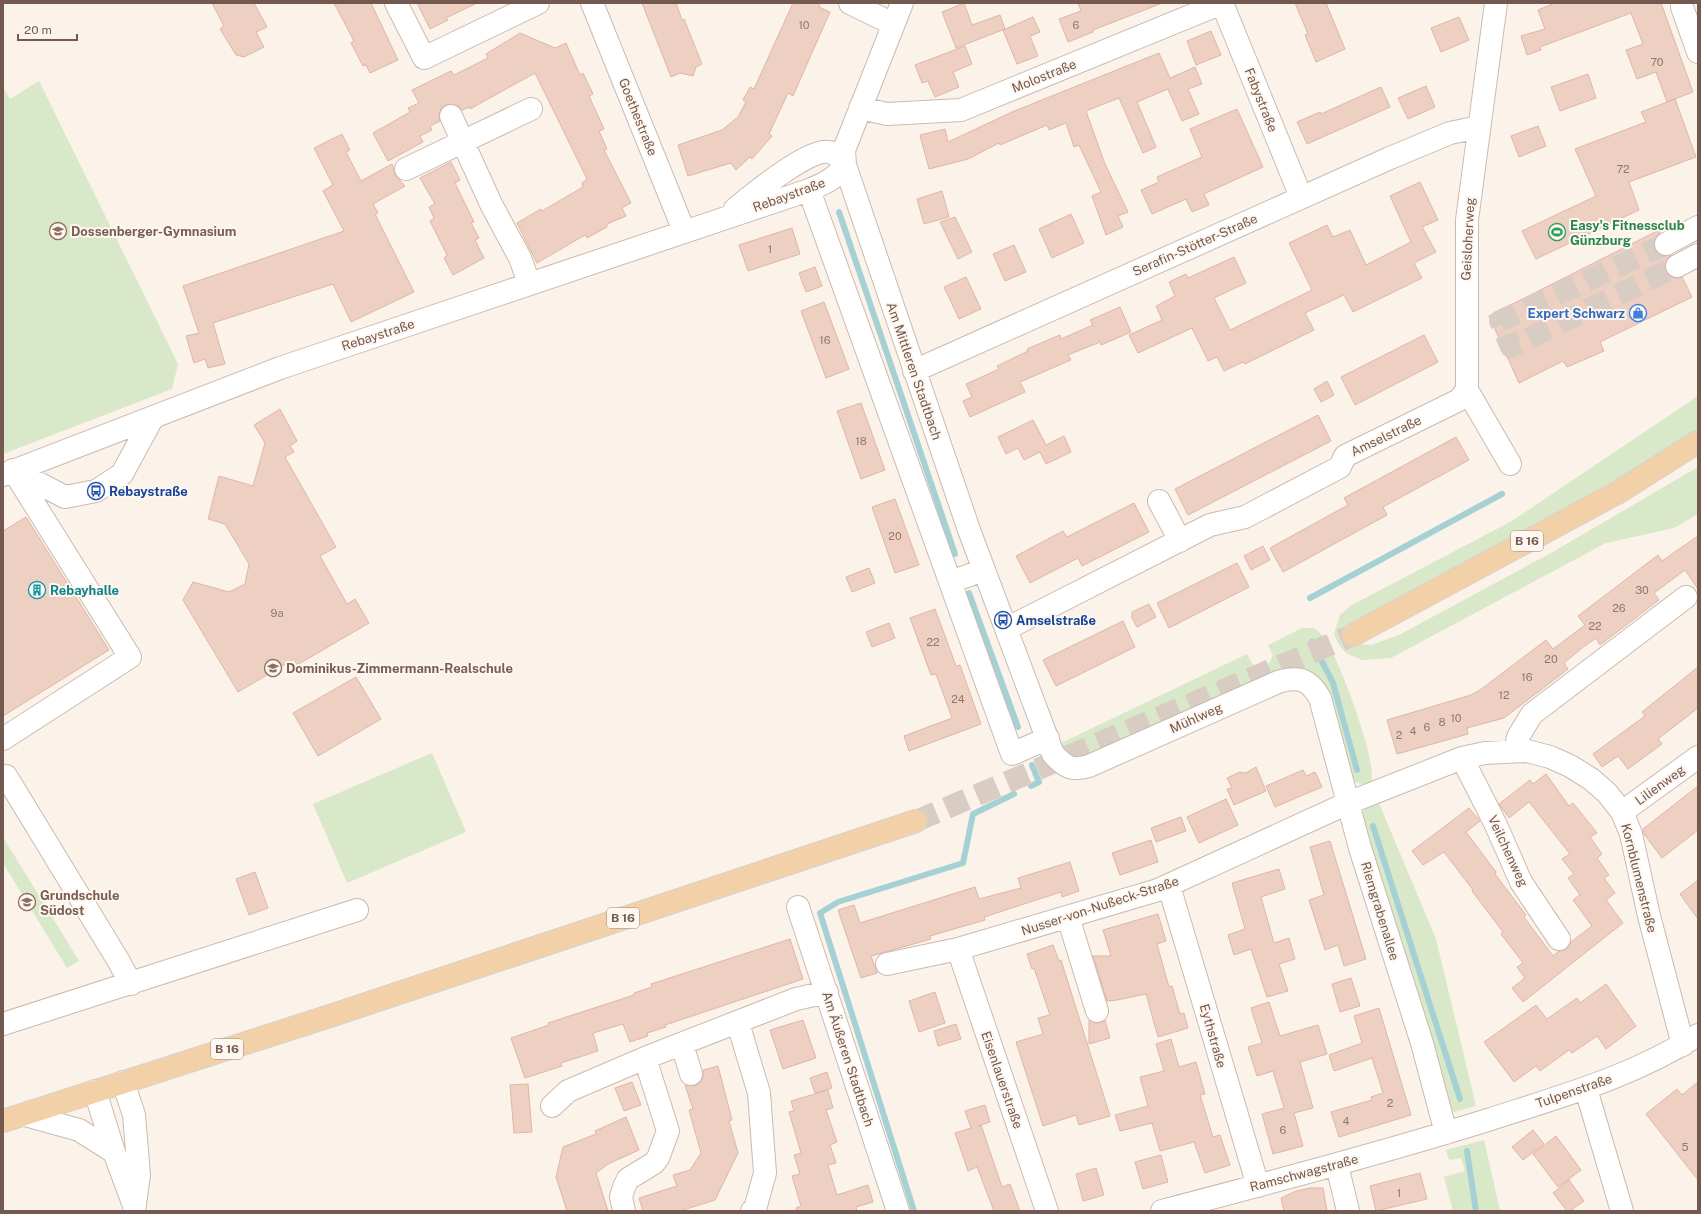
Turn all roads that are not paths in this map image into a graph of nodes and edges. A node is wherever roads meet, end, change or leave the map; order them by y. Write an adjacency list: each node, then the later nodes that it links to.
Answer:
1 (396, 3): 2 (street)
2 (538, 3)
3 (592, 3): 22 (street, Goethestraße)
4 (850, 3): 9 (street)
5 (902, 3): 9 (street, Am Mittleren Stadtbach)
6 (1222, 3): 11 (street, Molostraße); 19 (street, Fabystraße)
7 (1496, 3): 14 (street, Geisloherweg)
8 (1682, 7): 10 (street)
9 (893, 24): 11 (street, Am Mittleren Stadtbach)
10 (1698, 52)
11 (860, 108): 16 (street, Am Mittleren Stadtbach)
12 (531, 109): 15 (street)
13 (451, 116): 15 (street)
14 (1478, 127): 19 (street, Serafin-Stötter-Straße); 28 (street, Geisloherweg)
15 (463, 142): 17 (street); 26 (street)
16 (844, 165): 18 (street, Rebaystraße); 20 (street, Rebaystraße); 27 (street, Am Mittleren Stadtbach)
17 (406, 169)
18 (809, 190): 20 (street, Rebaystraße); 36 (street)
19 (1301, 197): 27 (street, Serafin-Stötter-Straße)
20 (724, 218): 22 (street, Rebaystraße)
21 (1698, 227): 23 (street)
22 (684, 231): 26 (street, Rebaystraße)
23 (1666, 244)
24 (1698, 255): 25 (street)
25 (1677, 266)
26 (529, 283): 29 (street, Rebaystraße)
27 (914, 370): 35 (street, Am Mittleren Stadtbach)
28 (1467, 390): 31 (street); 34 (street, Amselstraße)
29 (153, 417): 32 (street, Rebaystraße); 32 (street)
30 (1698, 442): 39 (main road, B 16)
31 (1510, 464)
32 (8, 472): 42 (street)
33 (1160, 501): 34 (street)
34 (1180, 541): 38 (street, Amselstraße)
35 (984, 570): 36 (street); 38 (street, Am Mittleren Stadtbach)
36 (950, 582): 41 (street)
37 (1686, 597): 43 (street)
38 (1006, 629): 41 (street, Am Mittleren Stadtbach)
39 (1353, 635)
40 (1315, 689): 46 (street, Mühlweg); 48 (street, Riemgrabenallee)
41 (1048, 738): 46 (street, Am Mittleren Stadtbach)
42 (3, 739)
43 (1515, 750): 45 (street, Kornblumenstraße); 49 (street, Kornblumenstraße)
44 (1698, 757): 49 (street, Lilienweg)
45 (1462, 758): 48 (street, Kornblumenstraße); 55 (street, Veilchenweg)
46 (1077, 770)
47 (6, 776): 58 (street)
48 (1348, 803): 51 (street, Nusser-von-Nußeck-Straße); 73 (street, Riemgrabenallee)
49 (1622, 812): 63 (street, Kornblumenstraße)
50 (916, 820): 67 (main road, B 16)
51 (1169, 886): 54 (street, Nusser-von-Nußeck-Straße); 76 (street, Eythstraße)
52 (798, 907): 59 (street, Am Äußeren Stadtbach)
53 (357, 910): 58 (street)
54 (1068, 917): 56 (street, Nusser-von-Nußeck-Straße); 60 (street)
55 (1559, 940)
56 (958, 949): 57 (street, Nusser-von-Nußeck-Straße); 81 (street, Eisenlauerstraße)
57 (887, 964)
58 (131, 984): 62 (street)
59 (827, 992): 61 (street); 80 (street, Am Äußeren Stadtbach)
60 (1097, 1011)
61 (738, 1023): 64 (street); 79 (street)
62 (3, 1024)
63 (1690, 1040): 68 (street, Tulpenstraße)
64 (682, 1044): 65 (street); 66 (street)
65 (645, 1058): 70 (street); 78 (street)
66 (691, 1074)
67 (123, 1082): 69 (main road, B 16); 77 (street)
68 (1586, 1089): 73 (street, Tulpenstraße); 84 (street)
69 (95, 1091): 71 (main road, B 16); 74 (street)
70 (552, 1106)
71 (25, 1115): 72 (main road, B 16); 74 (street)
72 (3, 1121)
73 (1446, 1133): 75 (street, Ramschwagstraße)
74 (114, 1152): 77 (street)
75 (1337, 1165): 76 (street, Ramschwagstraße); 83 (street)
76 (1258, 1186): 82 (street, Ramschwagstraße)
77 (134, 1208)
78 (624, 1211)
79 (752, 1211)
80 (898, 1211)
81 (1047, 1211)
82 (1162, 1211)
83 (1348, 1211)
84 (1622, 1211)

